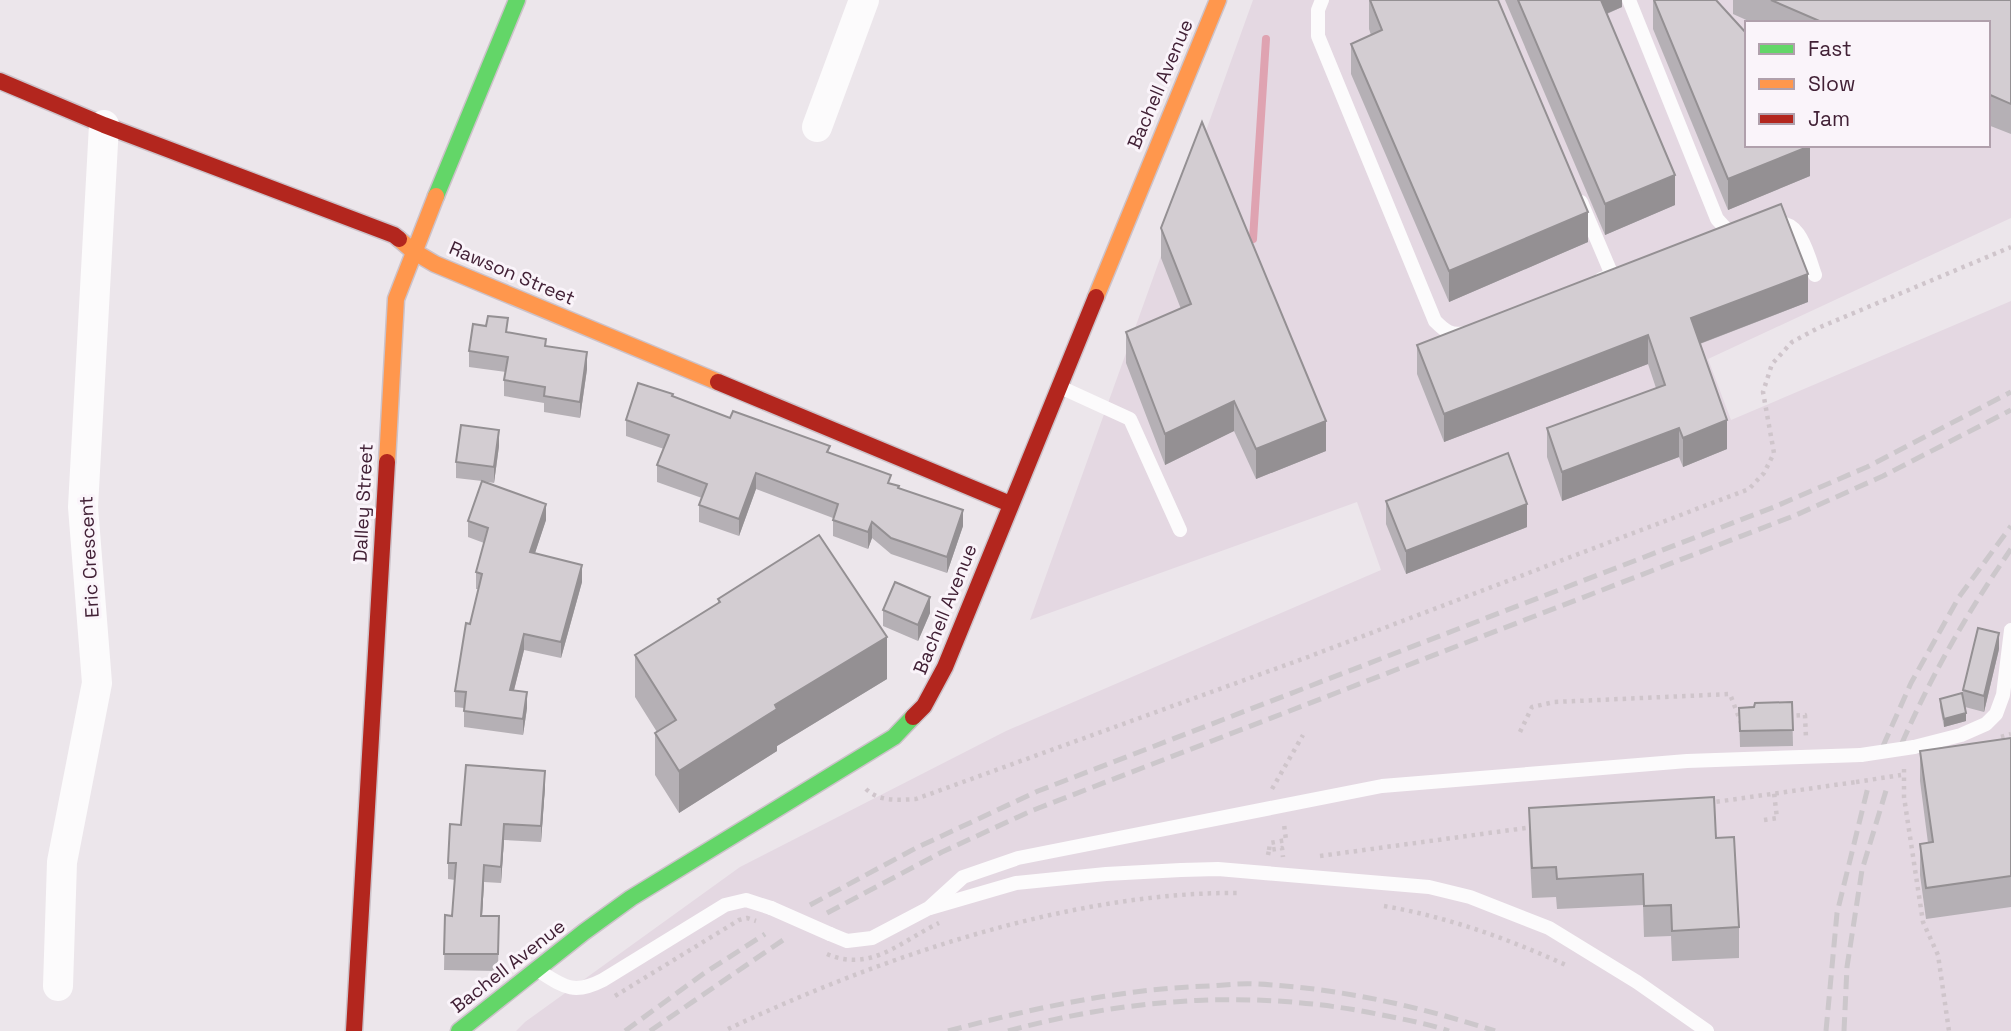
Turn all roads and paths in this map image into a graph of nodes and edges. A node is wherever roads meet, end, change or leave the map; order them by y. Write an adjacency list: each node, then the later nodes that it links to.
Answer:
1 (517, 0): 11 (street, Dalley Street)
2 (864, 0): 8 (street)
3 (1218, 0): 15 (street, Bachell Avenue)
4 (1322, 0): 14 (lane)
5 (1629, 0): 12 (lane)
6 (0, 81): 7 (street, Rawson Street)
7 (104, 125): 11 (street, Rawson Street); 43 (street, Eric Crescent)
8 (817, 127)
9 (1575, 187): 13 (lane)
10 (2011, 247): 26 (path)
11 (413, 251): 16 (street, Rawson Street); 46 (street, Dalley Street)
12 (1815, 275)
13 (1587, 285)
14 (1473, 332)
15 (1058, 386): 16 (street, Bachell Avenue); 17 (lane)
16 (1010, 504): 26 (street, Bachell Avenue)
17 (1180, 530)
18 (2011, 630): 37 (lane, bridge)
19 (1779, 716): 24 (path)
20 (1738, 717): 21 (path); 22 (path); 23 (path)
21 (1752, 717)
22 (1741, 724)
23 (1520, 732)
24 (1806, 739)
25 (1903, 761): 27 (path)
26 (848, 765): 41 (street, Bachell Avenue)
27 (1903, 775): 28 (path, bridge); 49 (path)
28 (1774, 793): 29 (path); 30 (path)
29 (1705, 803)
30 (1764, 820)
31 (1537, 826): 32 (path)
32 (1312, 857)
33 (1284, 861): 34 (path)
34 (1267, 873): 37 (lane); 48 (lane)
35 (1243, 893): 45 (path)
36 (1374, 904): 42 (path)
37 (929, 908): 41 (lane, bridge)
38 (939, 923): 40 (path, bridge)
39 (765, 925): 44 (path, bridge)
40 (826, 954)
41 (537, 970): 47 (street, Bachell Avenue)
42 (1579, 971)
43 (58, 986)
44 (615, 996)
45 (729, 1028)
46 (354, 1031)
47 (459, 1031)
48 (1707, 1031)
49 (1949, 1031)

